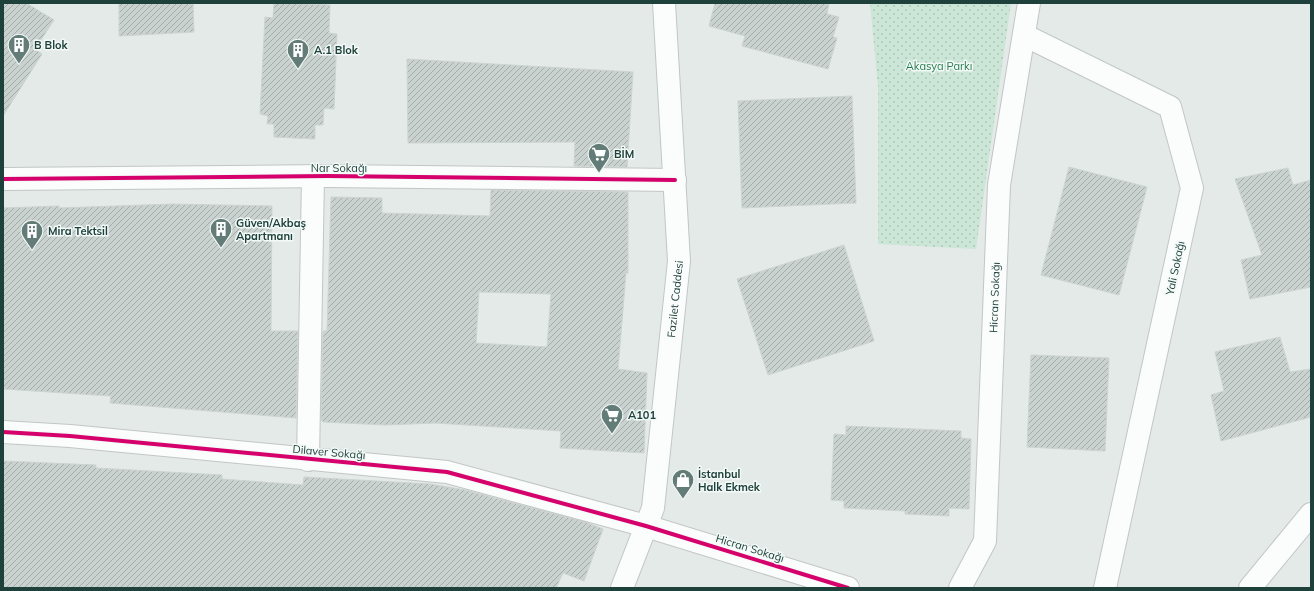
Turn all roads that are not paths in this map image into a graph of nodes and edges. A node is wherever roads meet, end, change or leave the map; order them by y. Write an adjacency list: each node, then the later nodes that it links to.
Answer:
1 (664, 3): 6 (street, Fazilet Caddesi)
2 (1029, 3): 3 (street, Hicran Sokağı)
3 (1024, 35): 13 (street, Hicran Sokağı); 14 (street, Yali Sokağı)
4 (313, 176): 5 (street, Nar Sokağı); 6 (street, Nar Sokağı); 8 (street)
5 (3, 179)
6 (675, 180): 10 (street, Fazilet Caddesi)
7 (3, 432): 8 (street, Dilaver Sokağı)
8 (308, 460): 10 (street, Dilaver Sokağı)
9 (1311, 514): 15 (street)
10 (646, 526): 11 (street, Fazilet Caddesi); 12 (street, Hicran Sokağı)
11 (622, 588)
12 (848, 588)
13 (960, 588)
14 (1105, 588)
15 (1250, 588)

